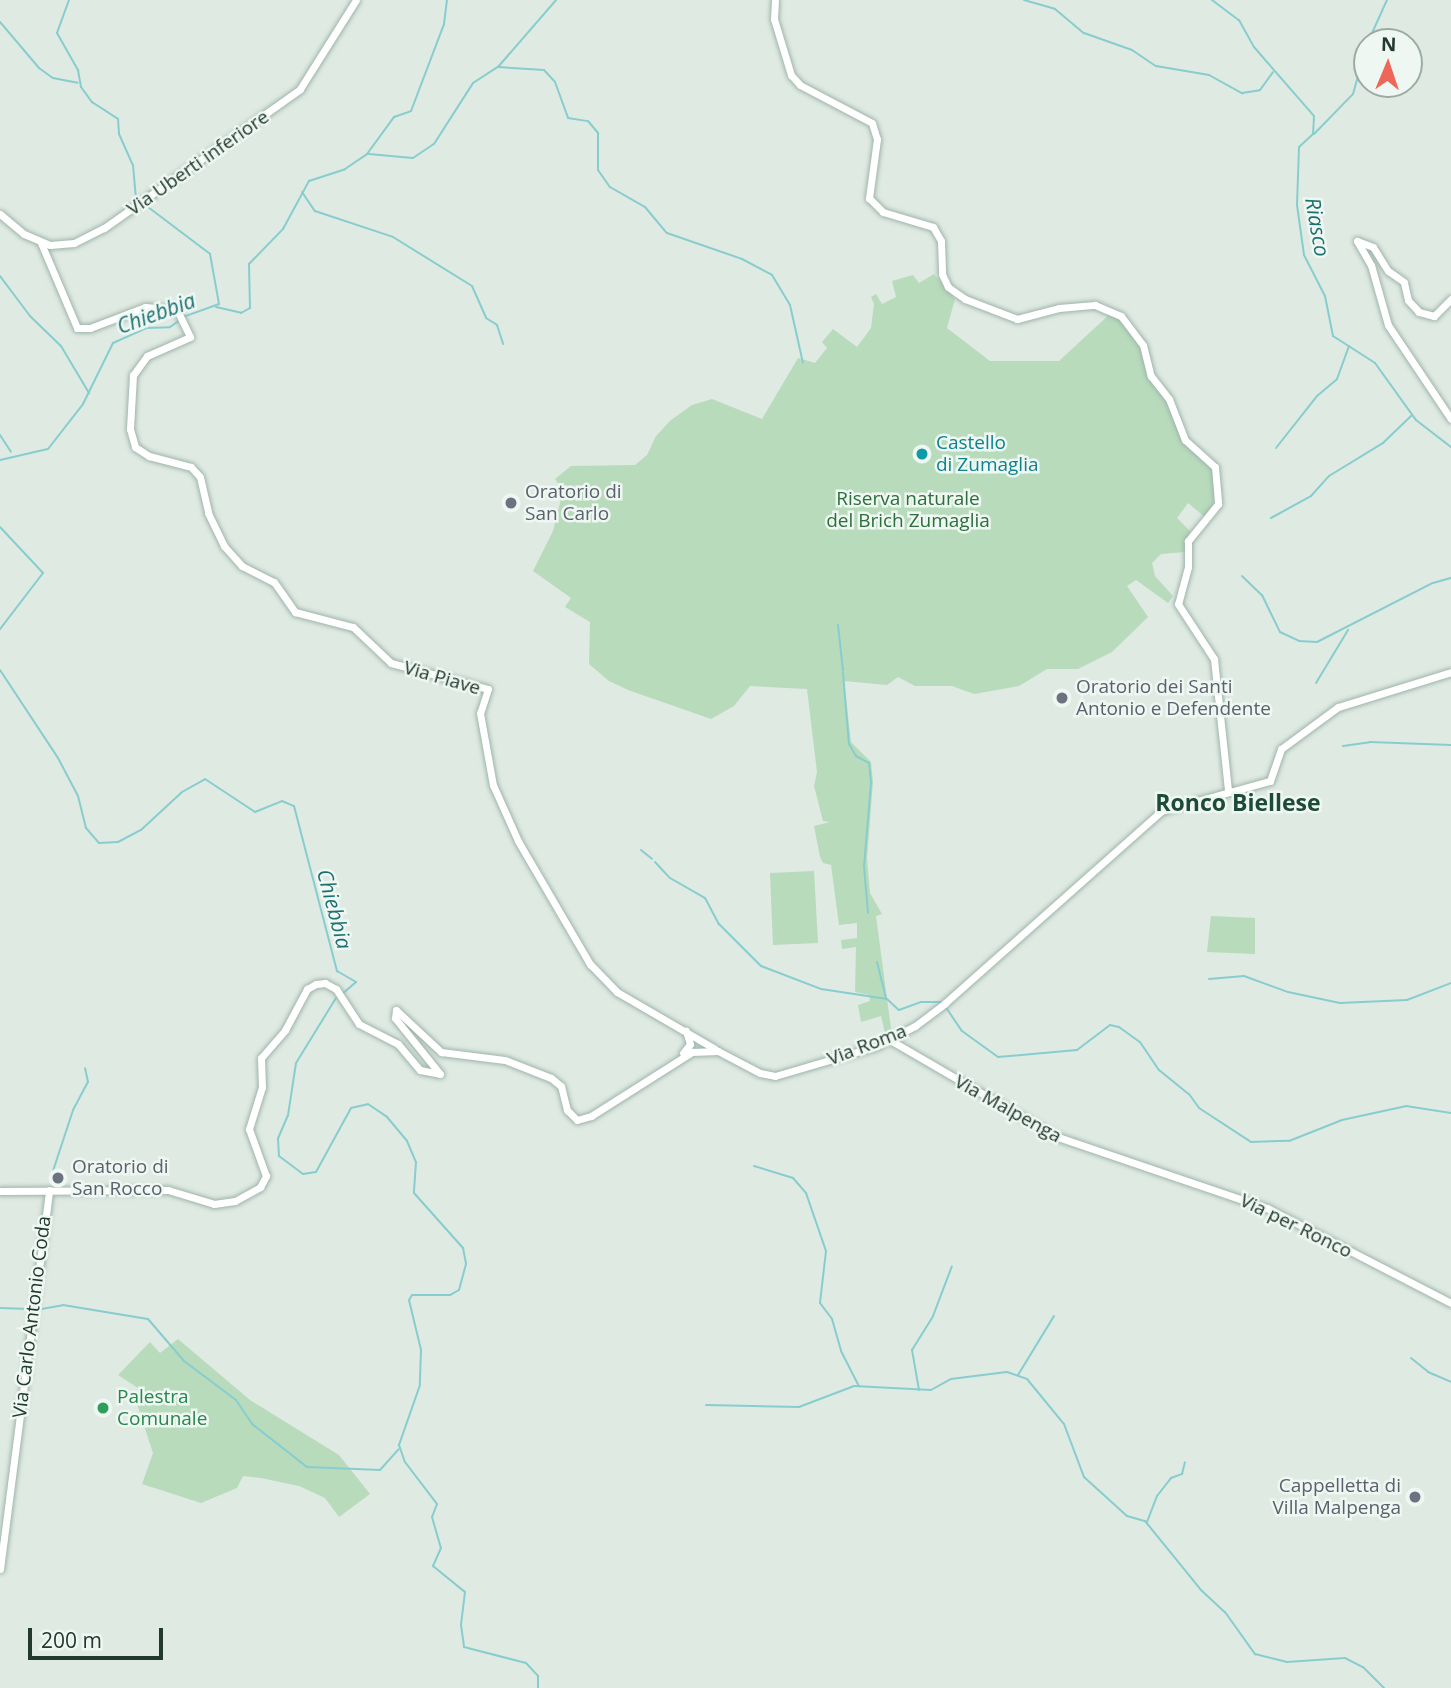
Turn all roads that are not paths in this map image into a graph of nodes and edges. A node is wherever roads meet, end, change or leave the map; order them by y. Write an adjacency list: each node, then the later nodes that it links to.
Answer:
1 (356, 0): 5 (street, Via Uberti inferiore)
2 (775, 0): 10 (street)
3 (0, 214): 4 (street, Via Uberti inferiore)
4 (41, 243): 5 (street, Via Uberti inferiore); 6 (street)
5 (56, 245): 6 (street)
6 (48, 257): 11 (street, Via Piave)
7 (1451, 299): 8 (street)
8 (1451, 419)
9 (1451, 672): 10 (street, Via Roma)
10 (1228, 792): 13 (street, Via Roma)
11 (685, 1030): 12 (street, Via Piave); 14 (street)
12 (697, 1038): 15 (street); 16 (street, Via Piave)
13 (890, 1040): 16 (street, Via Roma); 18 (street, Via Malpenga)
14 (690, 1044): 15 (street); 17 (street)
15 (696, 1051): 16 (street, Via Roma); 17 (street, Via Roma)
16 (718, 1051)
17 (675, 1059): 19 (street, Via Roma)
18 (1134, 1164): 21 (street, Via per Ronco)
19 (48, 1190): 20 (street); 22 (street, Via Carlo Antonio Coda)
20 (0, 1191)
21 (1451, 1303)
22 (0, 1569)

